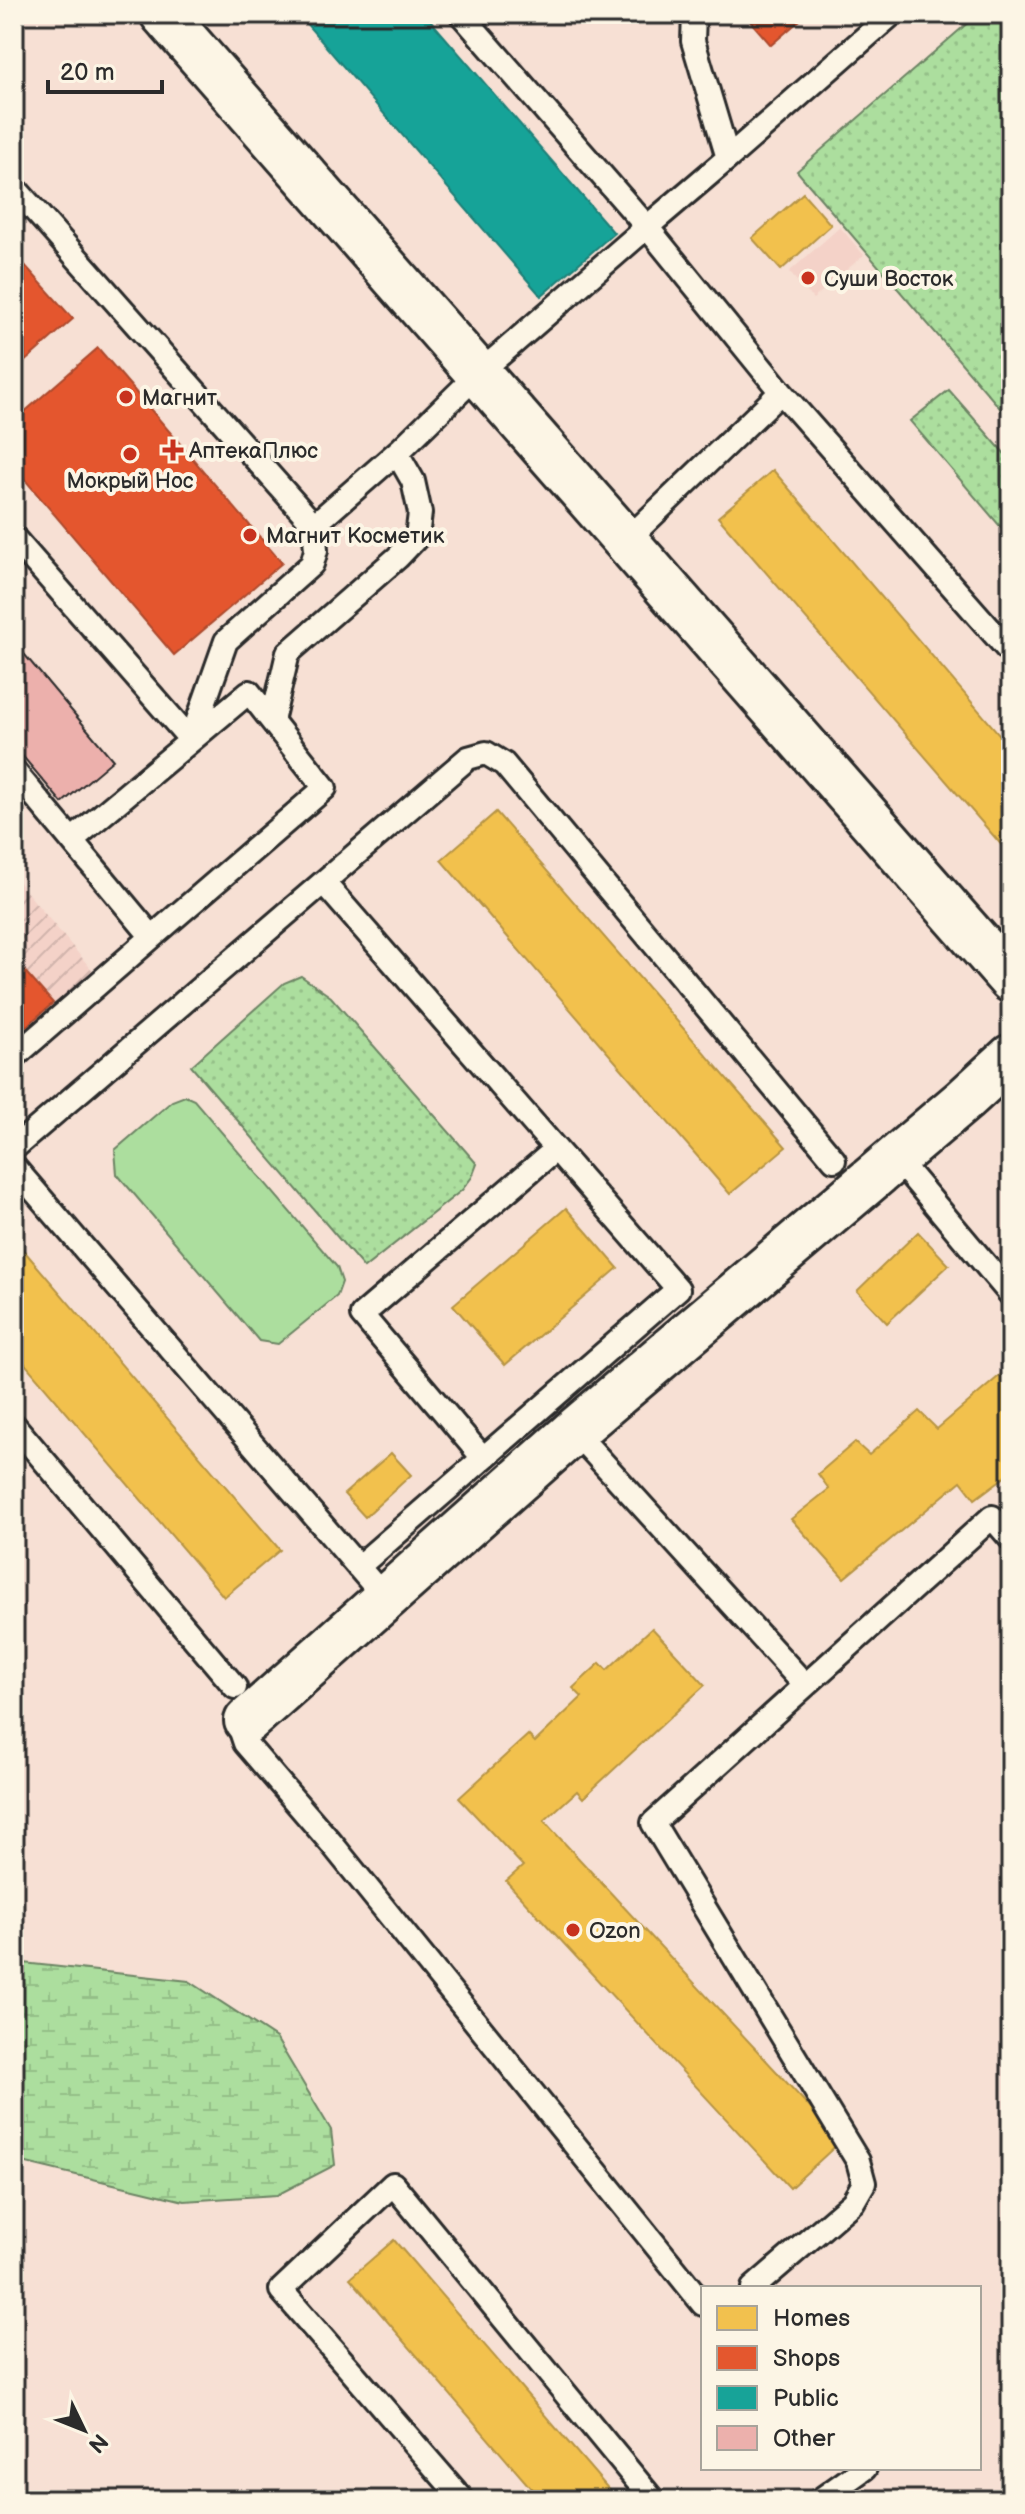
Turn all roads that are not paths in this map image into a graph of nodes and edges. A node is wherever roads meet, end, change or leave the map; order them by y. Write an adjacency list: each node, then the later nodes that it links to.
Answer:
1 (163, 14): 8 (street)
2 (461, 14): 7 (lane)
3 (694, 14): 5 (lane)
4 (892, 14): 5 (lane)
5 (728, 158): 7 (lane)
6 (14, 187): 11 (lane)
7 (647, 227): 8 (lane); 9 (lane)
8 (479, 373): 10 (lane); 13 (street)
9 (781, 392): 13 (lane); 14 (lane)
10 (397, 453): 11 (lane); 15 (lane)
11 (314, 525): 16 (lane)
12 (14, 538): 16 (lane)
13 (627, 540): 21 (street)
14 (1011, 653)
15 (272, 721): 16 (lane); 20 (lane)
16 (191, 740): 18 (lane)
17 (14, 771): 18 (lane)
18 (72, 840): 20 (lane)
19 (324, 883): 24 (lane); 25 (lane); 27 (lane)
20 (152, 937): 22 (lane)
21 (1011, 980)
22 (14, 1057)
23 (1011, 1057): 26 (street)
24 (14, 1148)
25 (556, 1149): 30 (lane); 33 (lane)
26 (896, 1158): 29 (lane); 30 (street)
27 (834, 1160)
28 (14, 1167): 35 (lane)
29 (1011, 1295)
30 (691, 1305): 32 (street); 33 (lane)
31 (14, 1425): 37 (lane)
32 (574, 1431): 35 (street); 36 (lane)
33 (483, 1458): 35 (lane)
34 (1011, 1539): 36 (lane)
35 (372, 1583): 37 (street)
36 (805, 1685): 38 (lane)
37 (241, 1704): 39 (lane)
38 (755, 2286)
39 (701, 2302)
40 (862, 2470): 43 (lane)
41 (463, 2500): 42 (lane)
42 (653, 2500)
43 (820, 2500)

